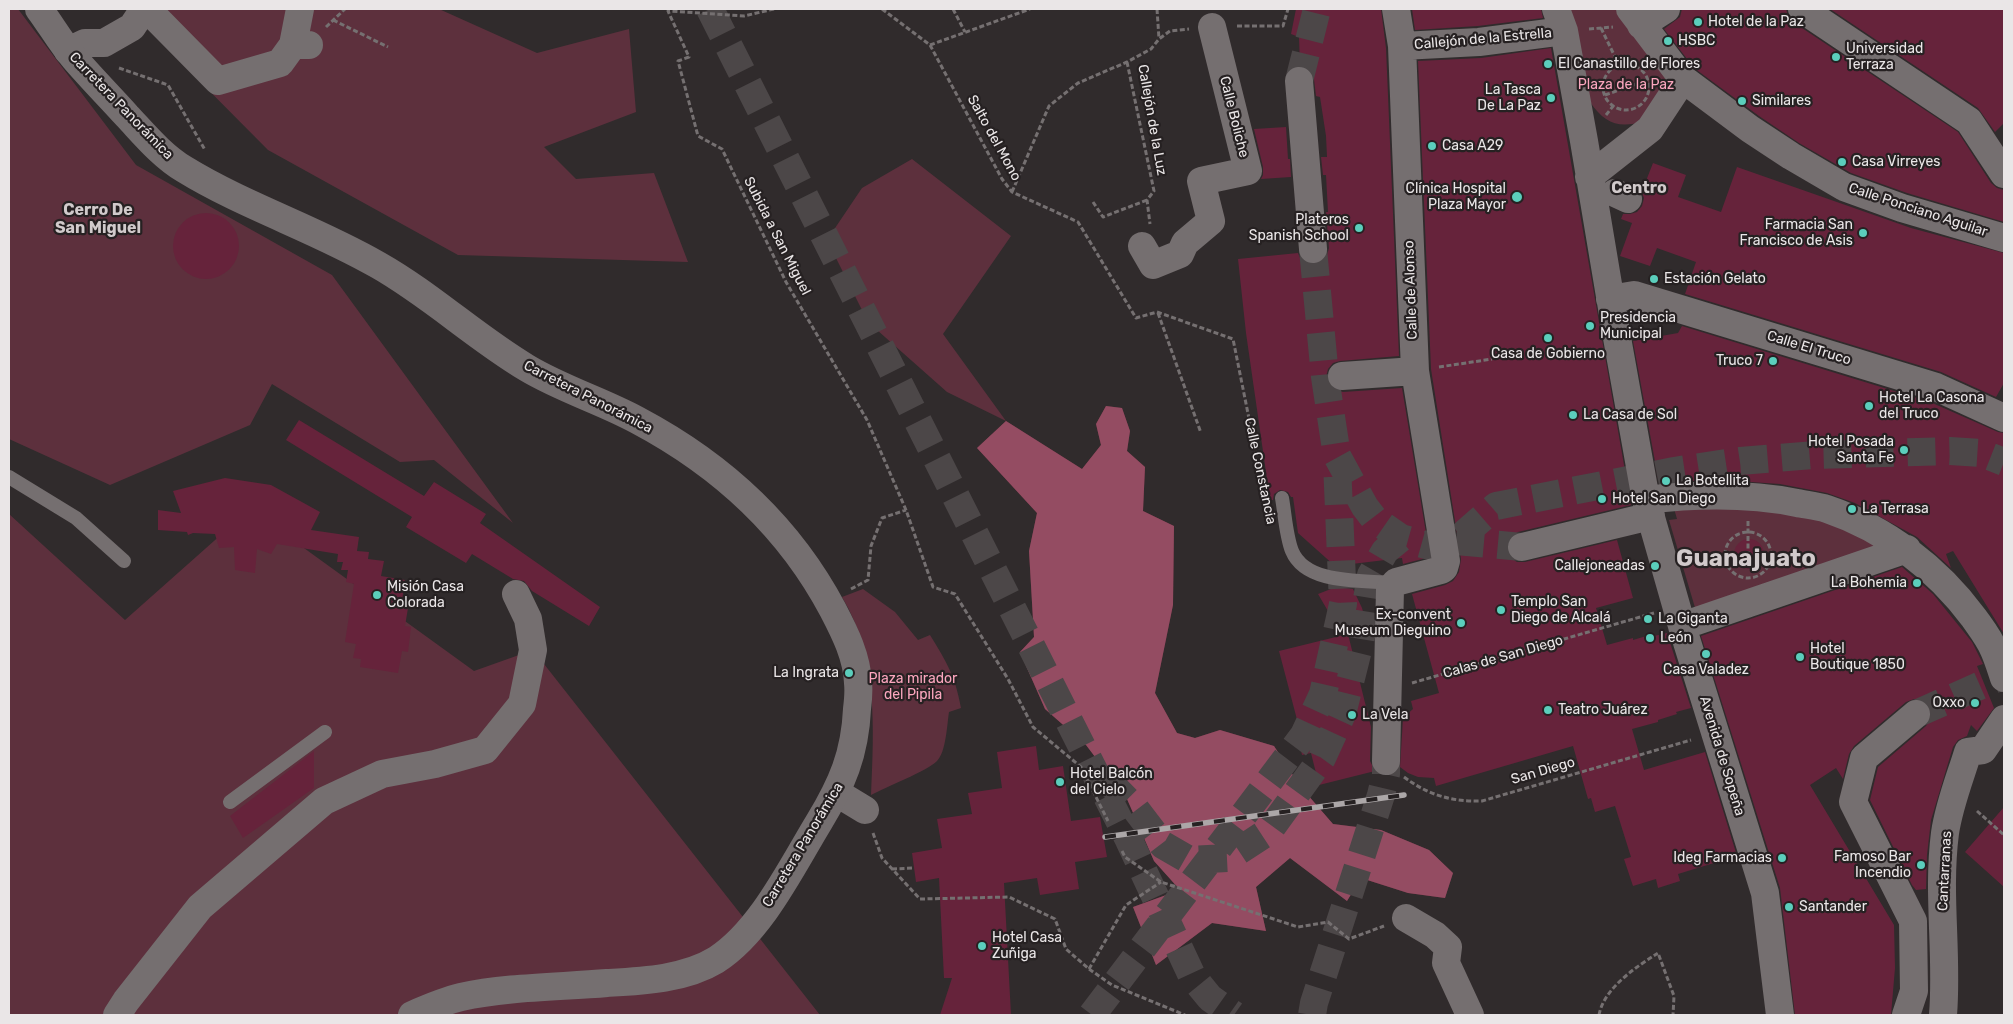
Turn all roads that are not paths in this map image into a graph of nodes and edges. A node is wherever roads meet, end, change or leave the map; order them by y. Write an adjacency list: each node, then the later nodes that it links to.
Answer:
1 (39, 9): 11 (street, Carretera Panorámica)
2 (145, 9): 3 (street); 11 (street)
3 (300, 9)
4 (1396, 9): 10 (street, Calle de Alonso)
5 (1666, 9): 7 (street)
6 (1802, 9): 14 (street)
7 (1636, 17): 12 (street, Calle Ponciano Aguilar)
8 (1560, 20): 10 (street, Callejón de la Estrella); 15 (street)
9 (1212, 27): 17 (street, Calle Boliche)
10 (1402, 46): 20 (street, Calle de Alonso)
11 (68, 50): 37 (street, Carretera Panorámica)
12 (1683, 79): 15 (street); 16 (street, Calle Ponciano Aguilar)
13 (1298, 81): 18 (street)
14 (2004, 174)
15 (1589, 177): 19 (street, Avenida de Sopeña)
16 (2004, 238)
17 (1142, 246)
18 (1313, 250)
19 (1610, 299): 22 (street, Calle El Truco); 25 (street, Avenida de Sopeña)
20 (1415, 371): 21 (street); 29 (street, Calle de Alonso)
21 (1342, 376)
22 (2004, 418)
23 (9, 478): 28 (lane)
24 (1282, 498): 29 (lane)
25 (1649, 508): 26 (street); 27 (street); 31 (street, Avenida de Sopeña)
26 (1522, 547)
27 (1907, 549): 31 (street); 32 (street)
28 (124, 561)
29 (1393, 584): 36 (street)
30 (516, 594): 41 (street)
31 (1680, 617): 44 (street, Avenida de Sopeña)
32 (2004, 678)
33 (1916, 714): 45 (street)
34 (2004, 719): 46 (street, Cantarranas)
35 (325, 732): 38 (lane)
36 (1386, 761)
37 (837, 793): 39 (street); 42 (street, Carretera Panorámica)
38 (230, 802)
39 (865, 810)
40 (1406, 918): 43 (street)
41 (117, 1015)
42 (412, 1015)
43 (1470, 1015)
44 (1780, 1015)
45 (1906, 1015)
46 (1944, 1015)

